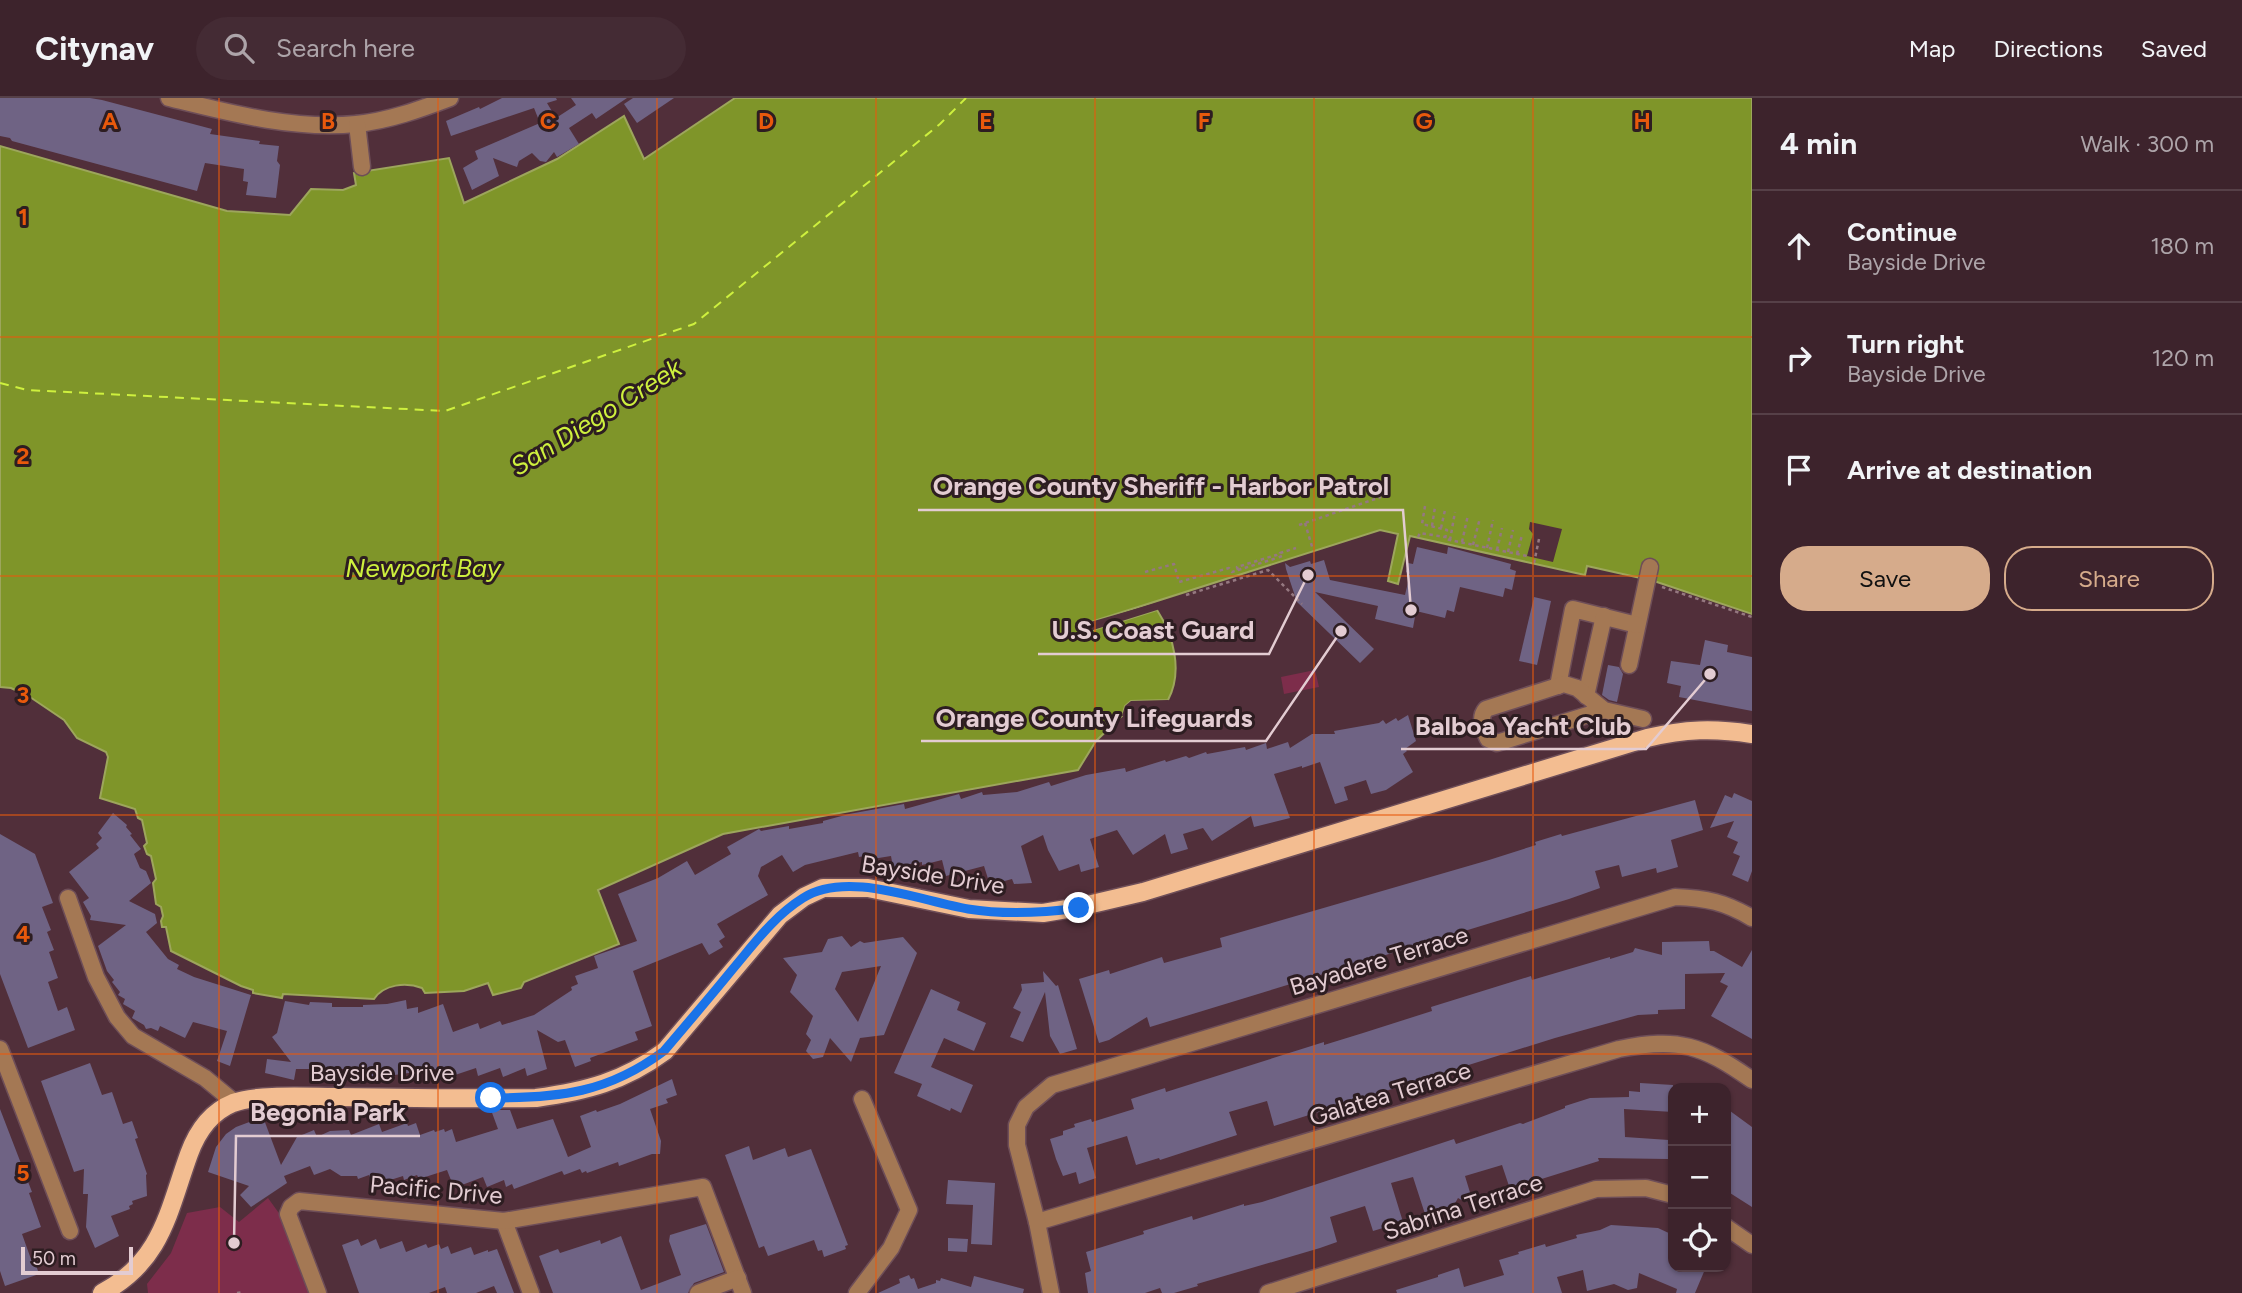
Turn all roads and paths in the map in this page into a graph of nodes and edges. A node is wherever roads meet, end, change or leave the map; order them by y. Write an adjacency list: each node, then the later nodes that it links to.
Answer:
1 (169, 98): 3 (street)
2 (450, 98): 4 (street)
3 (230, 105): 4 (street)
4 (356, 124): 5 (street)
5 (362, 167)
6 (1381, 497): 14 (path)
7 (1425, 506): 16 (path)
8 (1435, 507): 16 (path)
9 (1445, 510): 17 (path)
10 (1455, 512): 24 (path)
11 (1468, 515): 25 (path)
12 (1480, 518): 26 (path)
13 (1493, 520): 28 (path)
14 (1305, 523): 15 (path); 29 (path)
15 (1299, 525)
16 (1432, 526): 17 (path)
17 (1441, 528): 22 (path)
18 (1502, 528): 30 (path)
19 (1513, 530): 31 (path)
20 (1522, 535): 32 (path)
21 (1418, 537): 22 (path)
22 (1445, 537): 24 (path)
23 (1539, 538): 35 (path)
24 (1450, 540): 25 (path)
25 (1462, 542): 26 (path)
26 (1473, 545): 28 (path)
27 (1296, 548): 34 (path)
28 (1487, 548): 30 (path)
29 (1313, 550)
30 (1497, 550): 31 (path)
31 (1508, 552): 32 (path)
32 (1517, 554): 33 (path)
33 (1527, 556)
34 (1277, 558): 36 (path); 38 (path)
35 (1534, 563)
36 (1260, 564): 38 (path); 39 (path)
37 (1650, 567): 46 (street)
38 (1238, 570): 40 (path)
39 (1262, 571): 42 (path); 43 (path)
40 (1145, 572)
41 (1657, 585): 45 (path)
42 (1186, 595)
43 (1302, 604)
44 (1604, 616): 46 (street); 48 (street); 49 (street)
45 (1752, 617)
46 (1637, 625): 47 (street)
47 (1629, 665)
48 (1558, 686): 49 (street); 50 (street)
49 (1586, 696): 50 (street)
50 (1604, 710): 51 (street)
51 (1643, 719)
52 (1752, 734): 59 (main road, Bayside Drive)
53 (68, 898): 59 (street)
54 (1752, 918): 62 (street, Bayadere Terrace)
55 (0, 1049): 56 (street)
56 (4, 1074): 64 (street)
57 (1752, 1080): 62 (street, Galatea Terrace)
58 (862, 1099): 73 (street)
59 (234, 1102): 67 (main road)
60 (1668, 1194): 75 (street, Sabrina Terrace)
61 (504, 1221): 66 (street, Pacific Drive); 70 (street, Pacific Drive); 71 (street)
62 (1037, 1222): 74 (street)
63 (1731, 1230): 65 (street)
64 (70, 1231)
65 (1752, 1245)
66 (740, 1286): 72 (street)
67 (113, 1291)
68 (243, 1292): 69 (path)
69 (237, 1293)
70 (318, 1293)
71 (531, 1293)
72 (698, 1293)
73 (857, 1293)
74 (1051, 1293)
75 (1268, 1293)

